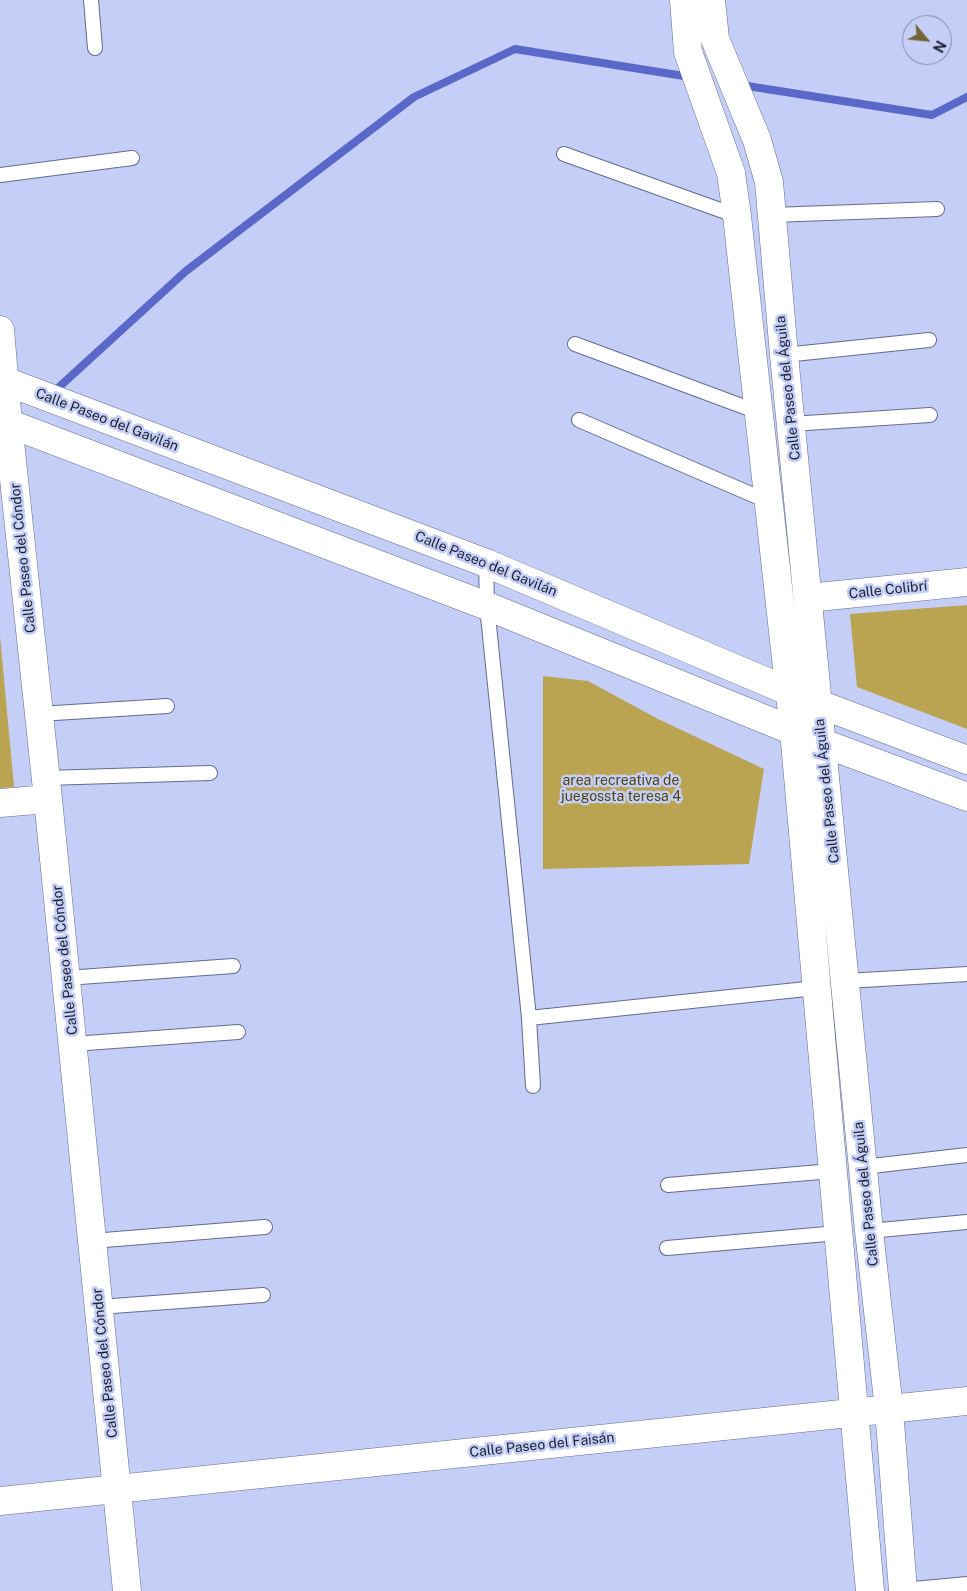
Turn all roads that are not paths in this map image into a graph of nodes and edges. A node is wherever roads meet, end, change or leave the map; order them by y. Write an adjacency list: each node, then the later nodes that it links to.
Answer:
1 (91, 0): 4 (lane)
2 (684, 0): 10 (street, Calle Paseo del Águila)
3 (711, 0): 9 (street, Calle Paseo del Águila)
4 (95, 48)
5 (564, 154): 10 (lane)
6 (132, 158): 7 (lane)
7 (0, 175)
8 (937, 209): 9 (lane)
9 (772, 215): 14 (street, Calle Paseo del Águila)
10 (737, 216): 16 (street, Calle Paseo del Águila)
11 (0, 330): 15 (street, Calle Paseo del Cóndor)
12 (929, 340): 14 (lane)
13 (575, 344): 16 (lane)
14 (784, 355): 20 (street, Calle Paseo del Águila)
15 (3, 380): 19 (street, Calle Paseo del Cóndor); 22 (street, Calle Paseo del Gavilán)
16 (758, 412): 21 (street, Calle Paseo del Águila)
17 (930, 415): 20 (lane)
18 (579, 420): 21 (lane)
19 (4, 421): 25 (street); 29 (street, Calle Paseo del Cóndor)
20 (791, 424): 24 (street, Calle Paseo del Águila)
21 (767, 501): 26 (street, Calle Paseo del Águila)
22 (486, 563): 25 (lane); 26 (street, Calle Paseo del Gavilán)
23 (967, 582): 24 (street, Calle Colibrí)
24 (808, 598): 27 (street, Calle Paseo del Águila)
25 (487, 606): 30 (street); 42 (lane)
26 (788, 691): 27 (street, Calle Paseo del Gavilán); 30 (street, Calle Paseo del Águila)
27 (818, 704): 31 (street, Calle Paseo del Águila); 32 (street, Calle Paseo del Gavilán)
28 (167, 706): 29 (lane)
29 (39, 714): 34 (street, Calle Paseo del Cóndor)
30 (794, 731): 31 (street); 41 (street, Calle Paseo del Águila)
31 (822, 743): 35 (street); 40 (street, Calle Paseo del Águila)
32 (967, 760)
33 (210, 773): 34 (lane)
34 (47, 789): 36 (street); 39 (street, Calle Paseo del Cóndor)
35 (967, 797)
36 (0, 803)
37 (233, 966): 39 (lane)
38 (967, 974): 40 (lane)
39 (66, 978): 44 (street, Calle Paseo del Cóndor)
40 (846, 981): 47 (street, Calle Paseo del Águila)
41 (816, 988): 42 (lane); 48 (street, Calle Paseo del Águila)
42 (529, 1018): 45 (lane)
43 (238, 1032): 44 (lane)
44 (73, 1044): 54 (street, Calle Paseo del Cóndor)
45 (533, 1086)
46 (967, 1155): 47 (lane)
47 (863, 1167): 52 (street, Calle Paseo del Águila)
48 (832, 1171): 49 (lane); 53 (street, Calle Paseo del Águila)
49 (668, 1185)
50 (967, 1222): 52 (lane)
51 (265, 1227): 54 (lane)
52 (870, 1231): 59 (street, Calle Paseo del Águila)
53 (838, 1233): 55 (lane); 60 (street, Calle Paseo del Águila)
54 (92, 1242): 57 (street, Calle Paseo del Cóndor)
55 (667, 1248)
56 (262, 1295): 57 (lane)
57 (99, 1307): 61 (street, Calle Paseo del Cóndor)
58 (967, 1401): 59 (street, Calle Paseo del Faisán)
59 (888, 1409): 60 (street, Calle Paseo del Faisán); 64 (street, Calle Paseo del Águila)
60 (853, 1412): 61 (street, Calle Paseo del Faisán); 66 (street, Calle Paseo del Águila)
61 (117, 1490): 62 (street, Calle Paseo del Faisán); 65 (street, Calle Paseo del Cóndor)
62 (0, 1502)
63 (967, 1584): 64 (lane)
64 (903, 1590)
65 (127, 1591)
66 (870, 1591)

